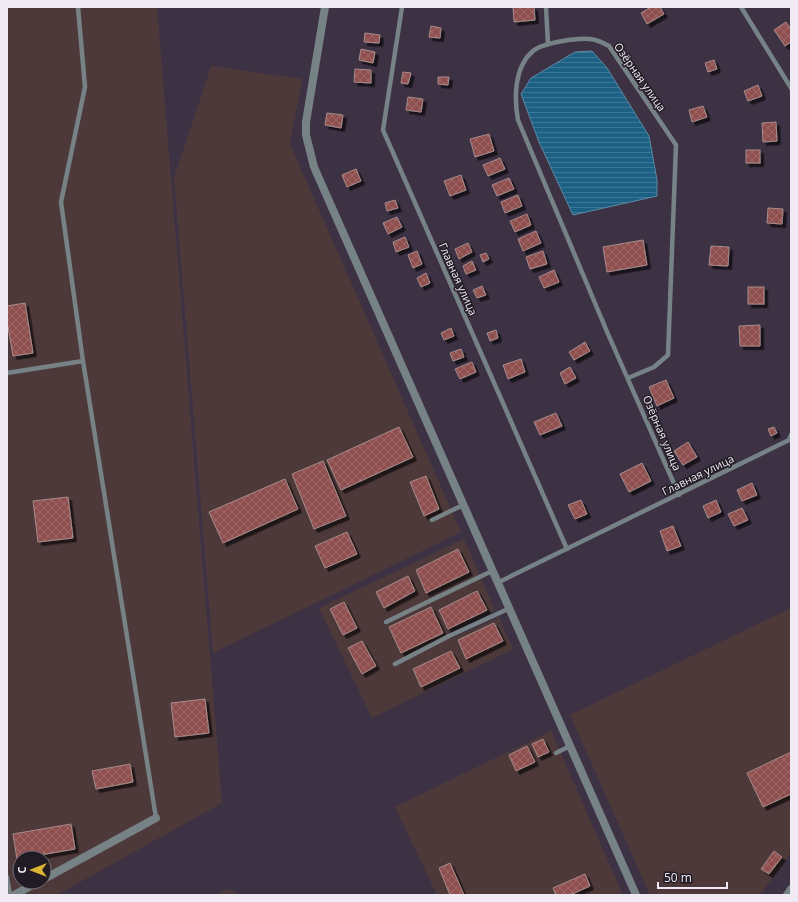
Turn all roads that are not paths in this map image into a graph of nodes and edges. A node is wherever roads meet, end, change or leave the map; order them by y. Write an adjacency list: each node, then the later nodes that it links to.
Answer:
1 (78, 7): 8 (lane)
2 (325, 7): 13 (street)
3 (402, 7): 15 (lane, Главная улица)
4 (546, 7): 6 (lane)
5 (741, 7): 7 (lane)
6 (548, 44): 10 (lane, Озёрная улица); 10 (lane, Озёрная улица)
7 (791, 88)
8 (83, 361): 9 (lane); 23 (lane)
9 (7, 373)
10 (628, 378): 12 (lane, Озёрная улица)
11 (791, 435): 12 (lane, Главная улица)
12 (679, 495): 15 (lane, Главная улица)
13 (463, 505): 14 (lane); 16 (street)
14 (432, 520)
15 (567, 549): 17 (lane, Главная улица)
16 (492, 571): 17 (street); 19 (lane)
17 (497, 583): 18 (street)
18 (508, 609): 20 (lane); 21 (street)
19 (386, 622)
20 (395, 664)
21 (570, 746): 22 (lane); 30 (street)
22 (556, 753)
23 (156, 818): 24 (street)
24 (52, 875)
25 (7, 877): 28 (lane)
26 (791, 889): 31 (street)
27 (23, 890): 29 (street)
28 (10, 895)
29 (14, 895)
30 (636, 895)
31 (787, 895)

